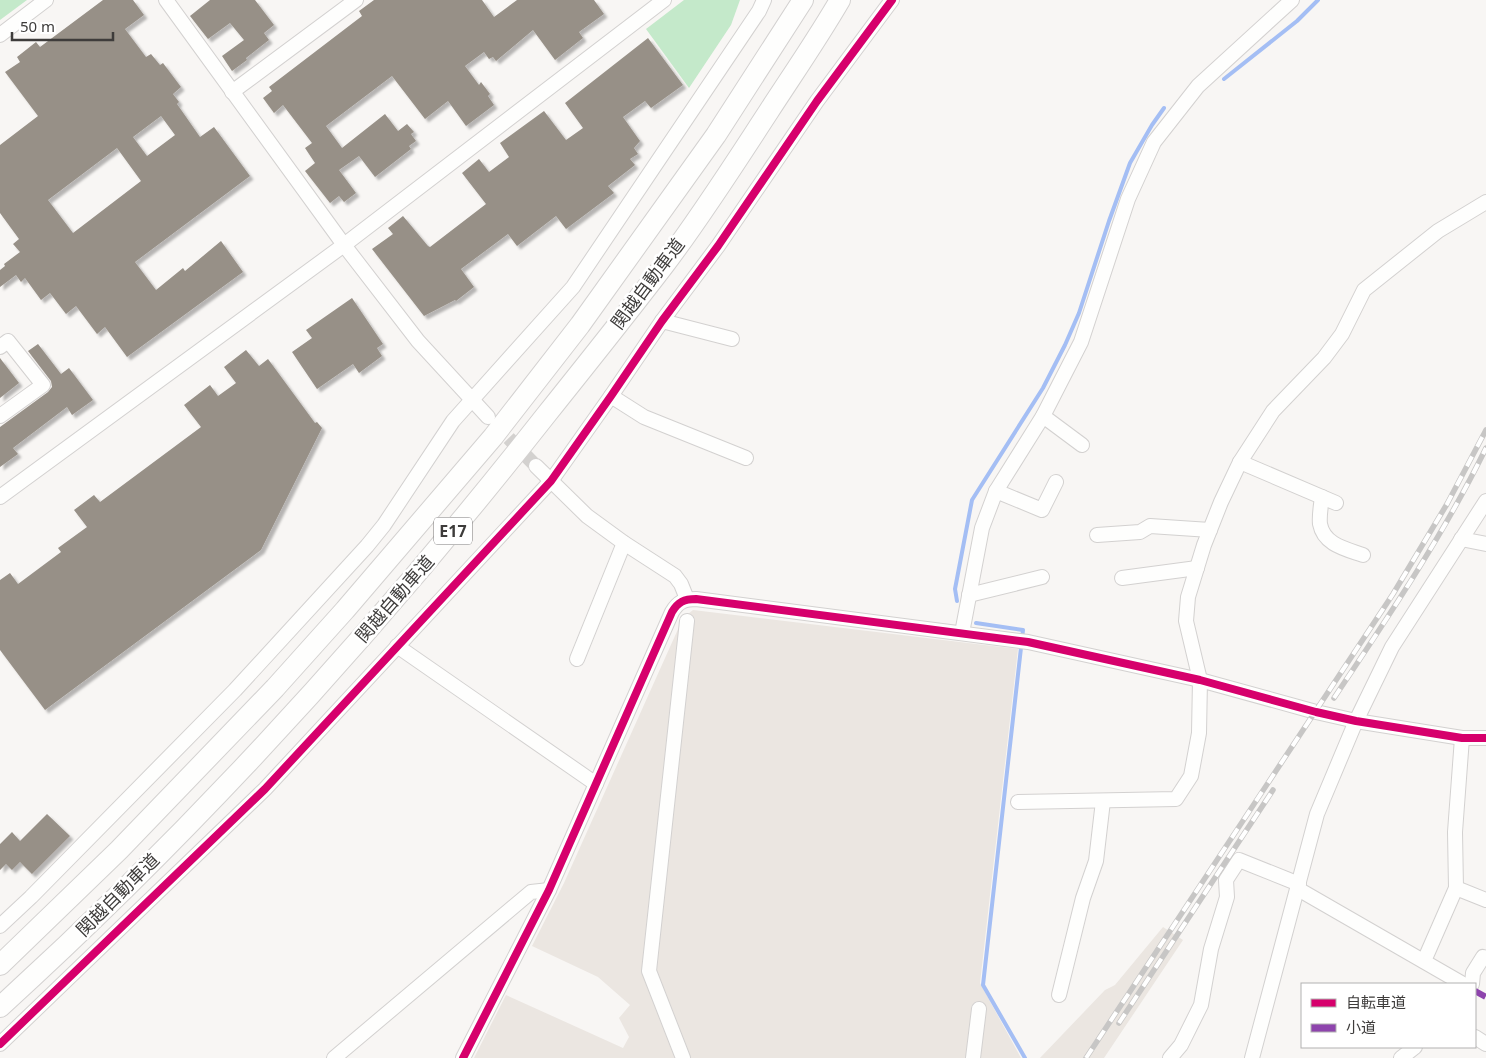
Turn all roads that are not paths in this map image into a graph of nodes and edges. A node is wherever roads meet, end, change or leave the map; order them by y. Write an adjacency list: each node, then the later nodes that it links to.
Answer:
1 (46, 0): 10 (street)
2 (166, 0): 11 (street)
3 (356, 0): 11 (street)
4 (664, 0): 13 (street)
5 (764, 0): 18 (street)
6 (803, 0): 62 (highway, 関越自動車道 / E17)
7 (840, 0): 66 (highway, 関越自動車道 / E17)
8 (892, 0): 14 (street)
9 (1292, 0): 20 (street)
10 (0, 35)
11 (232, 92): 13 (street)
12 (1486, 202): 24 (street)
13 (344, 245): 18 (street); 29 (street)
14 (662, 321): 15 (street); 17 (street)
15 (732, 339)
16 (0, 347): 19 (street)
17 (611, 396): 23 (street); 26 (street)
18 (471, 400): 21 (street); 59 (street)
19 (0, 416)
20 (1043, 416): 22 (street); 28 (street)
21 (488, 417)
22 (1082, 445)
23 (746, 458)
24 (1240, 462): 30 (street); 33 (street)
25 (536, 466): 26 (street)
26 (551, 481): 36 (street); 46 (street)
27 (1056, 482): 28 (street)
28 (996, 491): 42 (street)
29 (0, 497)
30 (1322, 497): 32 (street); 38 (street)
31 (1486, 501): 35 (street)
32 (1336, 503)
33 (1210, 530): 34 (street); 39 (street)
34 (1096, 535)
35 (1461, 539): 37 (street); 49 (street)
36 (624, 543): 43 (street); 47 (street)
37 (1486, 544)
38 (1363, 555)
39 (1197, 568): 41 (street); 48 (street)
40 (1042, 577): 42 (street)
41 (1122, 578)
42 (969, 595): 45 (street)
43 (687, 599): 45 (street); 52 (street)
44 (687, 621): 72 (street)
45 (962, 633): 48 (street)
46 (397, 646): 52 (street); 68 (street)
47 (577, 659)
48 (1200, 680): 49 (street); 53 (street)
49 (1356, 721): 50 (street); 55 (street)
50 (1462, 738): 51 (street); 56 (street)
51 (1486, 738)
52 (596, 784): 57 (street)
53 (1103, 801): 54 (street); 65 (street)
54 (1018, 802)
55 (1299, 887): 61 (street); 74 (street); 75 (street)
56 (1456, 888): 58 (street); 61 (street)
57 (549, 890): 70 (street); 71 (street)
58 (1486, 900)
59 (0, 926)
60 (1486, 958): 64 (street)
61 (1424, 961): 63 (street)
62 (0, 964)
63 (1461, 983)
64 (1472, 983)
65 (1059, 995)
66 (0, 1007)
67 (979, 1009): 73 (street)
68 (0, 1044)
69 (1414, 1048): 76 (street)
70 (334, 1058)
71 (463, 1058)
72 (683, 1058)
73 (973, 1058)
74 (1170, 1058)
75 (1252, 1058)
76 (1401, 1058)

